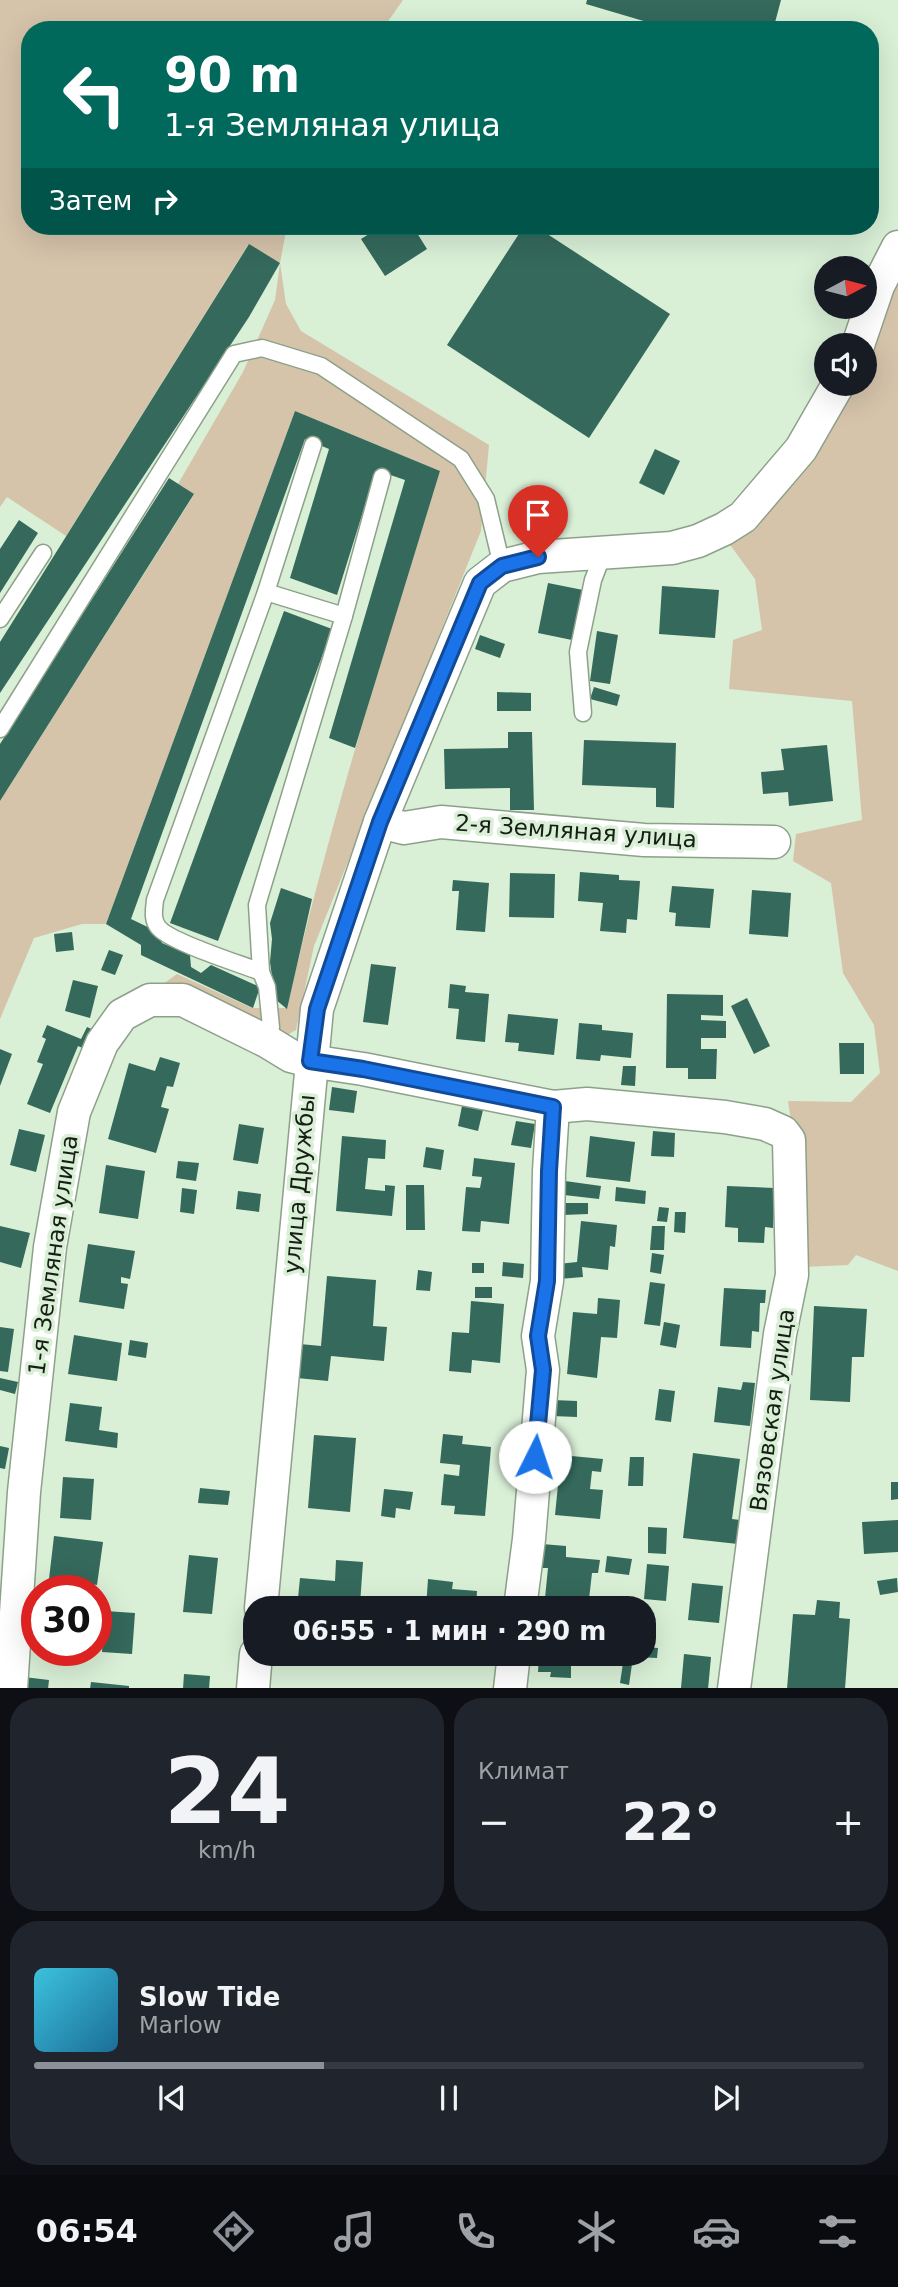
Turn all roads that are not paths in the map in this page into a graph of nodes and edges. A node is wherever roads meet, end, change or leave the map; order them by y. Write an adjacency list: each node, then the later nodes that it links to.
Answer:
1 (898, 247): 2 (street)
2 (862, 333)
3 (832, 396): 7 (street, улица Дружбы)
4 (313, 445): 9 (lane)
5 (382, 477): 10 (lane)
6 (43, 553): 11 (lane)
7 (603, 554): 8 (street, улица Дружбы); 12 (lane)
8 (502, 566): 13 (lane); 14 (street, улица Дружбы)
9 (266, 592): 10 (lane); 16 (lane)
10 (344, 616): 16 (lane)
11 (0, 619)
12 (583, 713)
13 (0, 729)
14 (380, 822): 15 (street, 2-я Земляная улица); 18 (street, улица Дружбы)
15 (774, 842)
16 (261, 972): 17 (lane)
17 (268, 1042): 18 (street, 1-я Земляная улица); 25 (street, 1-я Земляная улица)
18 (310, 1061): 19 (street, 1-я Земляная улица); 21 (street, улица Дружбы)
19 (553, 1107): 20 (street, 1-я Земляная улица); 22 (street)
20 (783, 1132): 28 (street, Вязовская улица)
21 (262, 1596)
22 (522, 1596)
23 (255, 1666): 26 (street)
24 (513, 1666): 27 (street)
25 (11, 1688)
26 (253, 1688)
27 (510, 1688)
28 (734, 1688)

